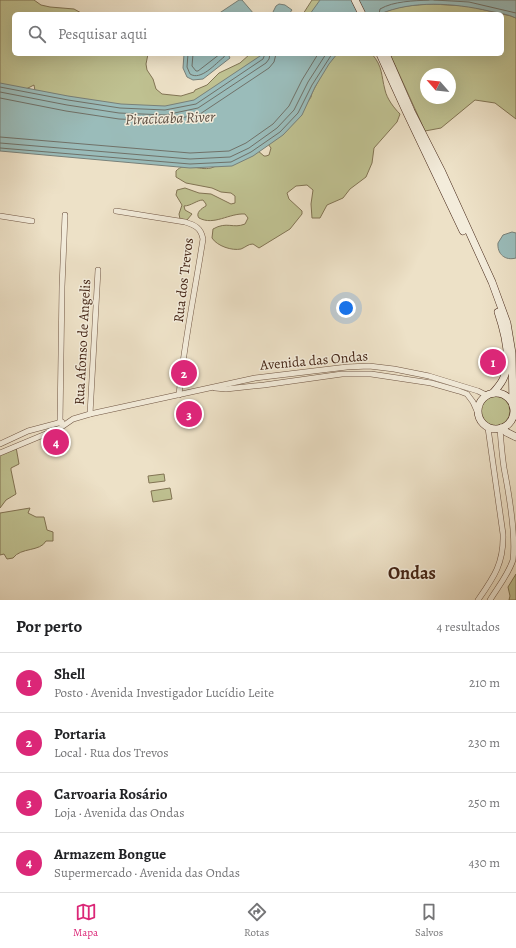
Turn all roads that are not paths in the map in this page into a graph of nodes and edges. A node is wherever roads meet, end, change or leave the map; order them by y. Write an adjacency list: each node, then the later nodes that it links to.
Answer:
1 (355, 0): 3 (main road)
2 (361, 0): 4 (main road)
3 (361, 12)
4 (366, 12)
5 (381, 56): 19 (main road)
6 (387, 56): 22 (main road)
7 (116, 211): 20 (street, Rua dos Trevos)
8 (0, 216): 10 (street)
9 (65, 216): 25 (street)
10 (32, 221)
11 (98, 270): 23 (street, Rua Afonso de Angelis)
12 (401, 370): 13 (street, Avenida das Ondas); 14 (street); 19 (street, Avenida das Ondas)
13 (290, 374): 15 (street, Avenida das Ondas); 16 (street)
14 (365, 374): 16 (street, Avenida das Ondas); 21 (street, Avenida das Ondas)
15 (255, 378): 17 (street, Avenida das Ondas); 18 (street)
16 (264, 385): 18 (street, Avenida das Ondas)
17 (212, 387): 18 (street, Avenida das Ondas); 20 (street, Avenida das Ondas)
18 (226, 389)
19 (490, 394): 21 (main road); 22 (main road)
20 (179, 395): 23 (street, Avenida das Ondas)
21 (477, 411): 27 (main road)
22 (514, 413): 28 (main road)
23 (90, 414): 24 (street, Avenida das Ondas)
24 (69, 421): 25 (street, Avenida das Ondas); 30 (street, Avenida das Ondas)
25 (60, 422): 26 (street, Avenida das Ondas)
26 (43, 427): 29 (street, Avenida das Ondas); 30 (street)
27 (488, 428): 28 (main road); 35 (street)
28 (500, 428): 32 (main road); 36 (street)
29 (34, 430): 31 (street); 33 (street, Avenida das Ondas)
30 (44, 434): 31 (street, Avenida das Ondas)
31 (36, 437): 34 (street, Avenida das Ondas)
32 (516, 437)
33 (0, 444)
34 (0, 453)
35 (478, 600)
36 (490, 600)

